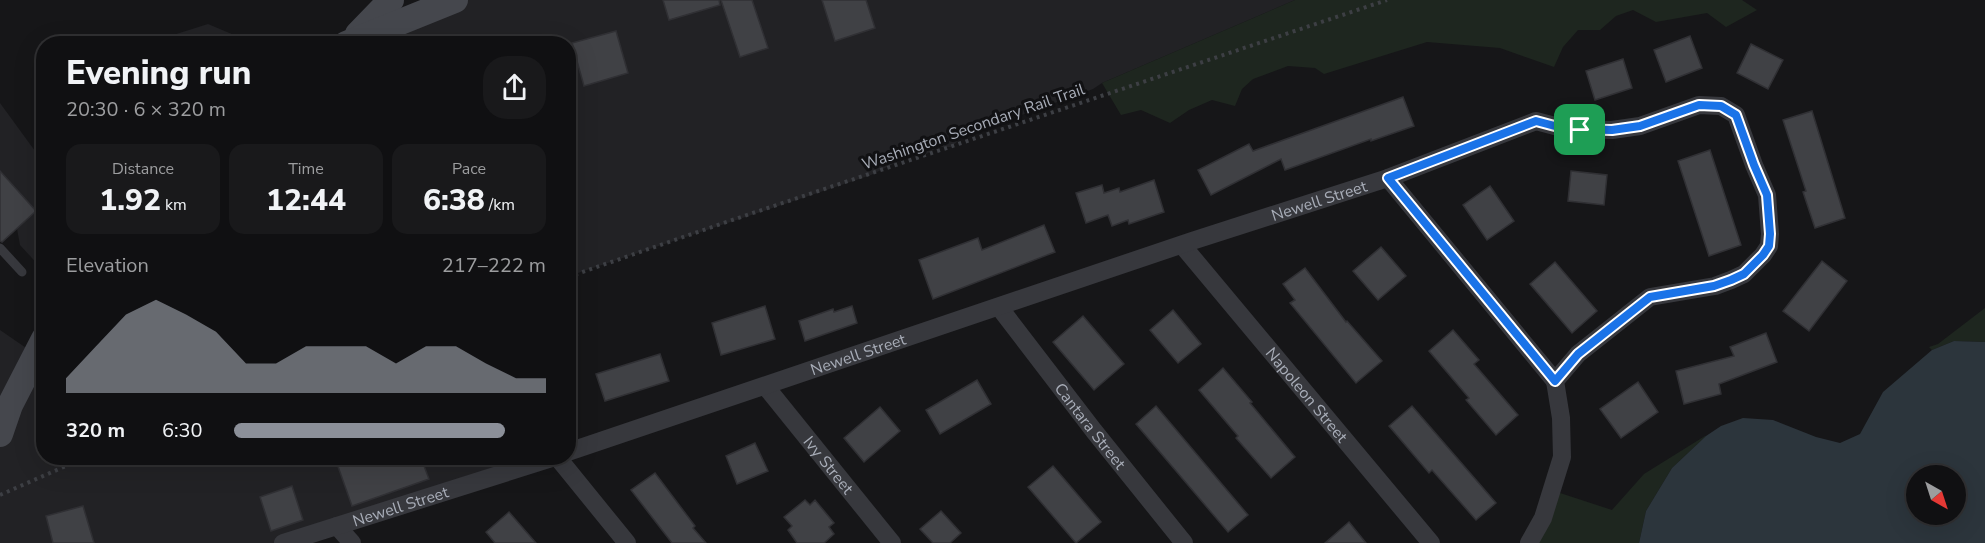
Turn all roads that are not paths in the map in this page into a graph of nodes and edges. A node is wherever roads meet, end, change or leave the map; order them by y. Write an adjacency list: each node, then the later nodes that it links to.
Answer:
1 (391, 0): 3 (main road)
2 (455, 0): 4 (main road)
3 (355, 36)
4 (364, 36)
5 (1388, 178): 6 (street, Newell Street); 12 (street); 12 (street, Newell Street)
6 (1182, 245): 9 (street, Newell Street); 25 (street, Napoleon Street)
7 (0, 248): 8 (lane)
8 (22, 272)
9 (999, 308): 13 (street, Newell Street); 24 (street, Cantara Street)
10 (36, 354): 11 (main road)
11 (26, 372): 14 (main road); 15 (main road)
12 (1555, 381): 26 (street)
13 (766, 387): 16 (street, Newell Street); 23 (street, Ivy Street)
14 (0, 388)
15 (0, 434)
16 (576, 449)
17 (530, 465): 19 (street, Newell Street)
18 (564, 465): 22 (street)
19 (337, 526): 20 (street, Newell Street); 21 (street)
20 (283, 543)
21 (352, 543)
22 (627, 543)
23 (892, 543)
24 (1184, 543)
25 (1431, 543)
26 (1528, 543)

